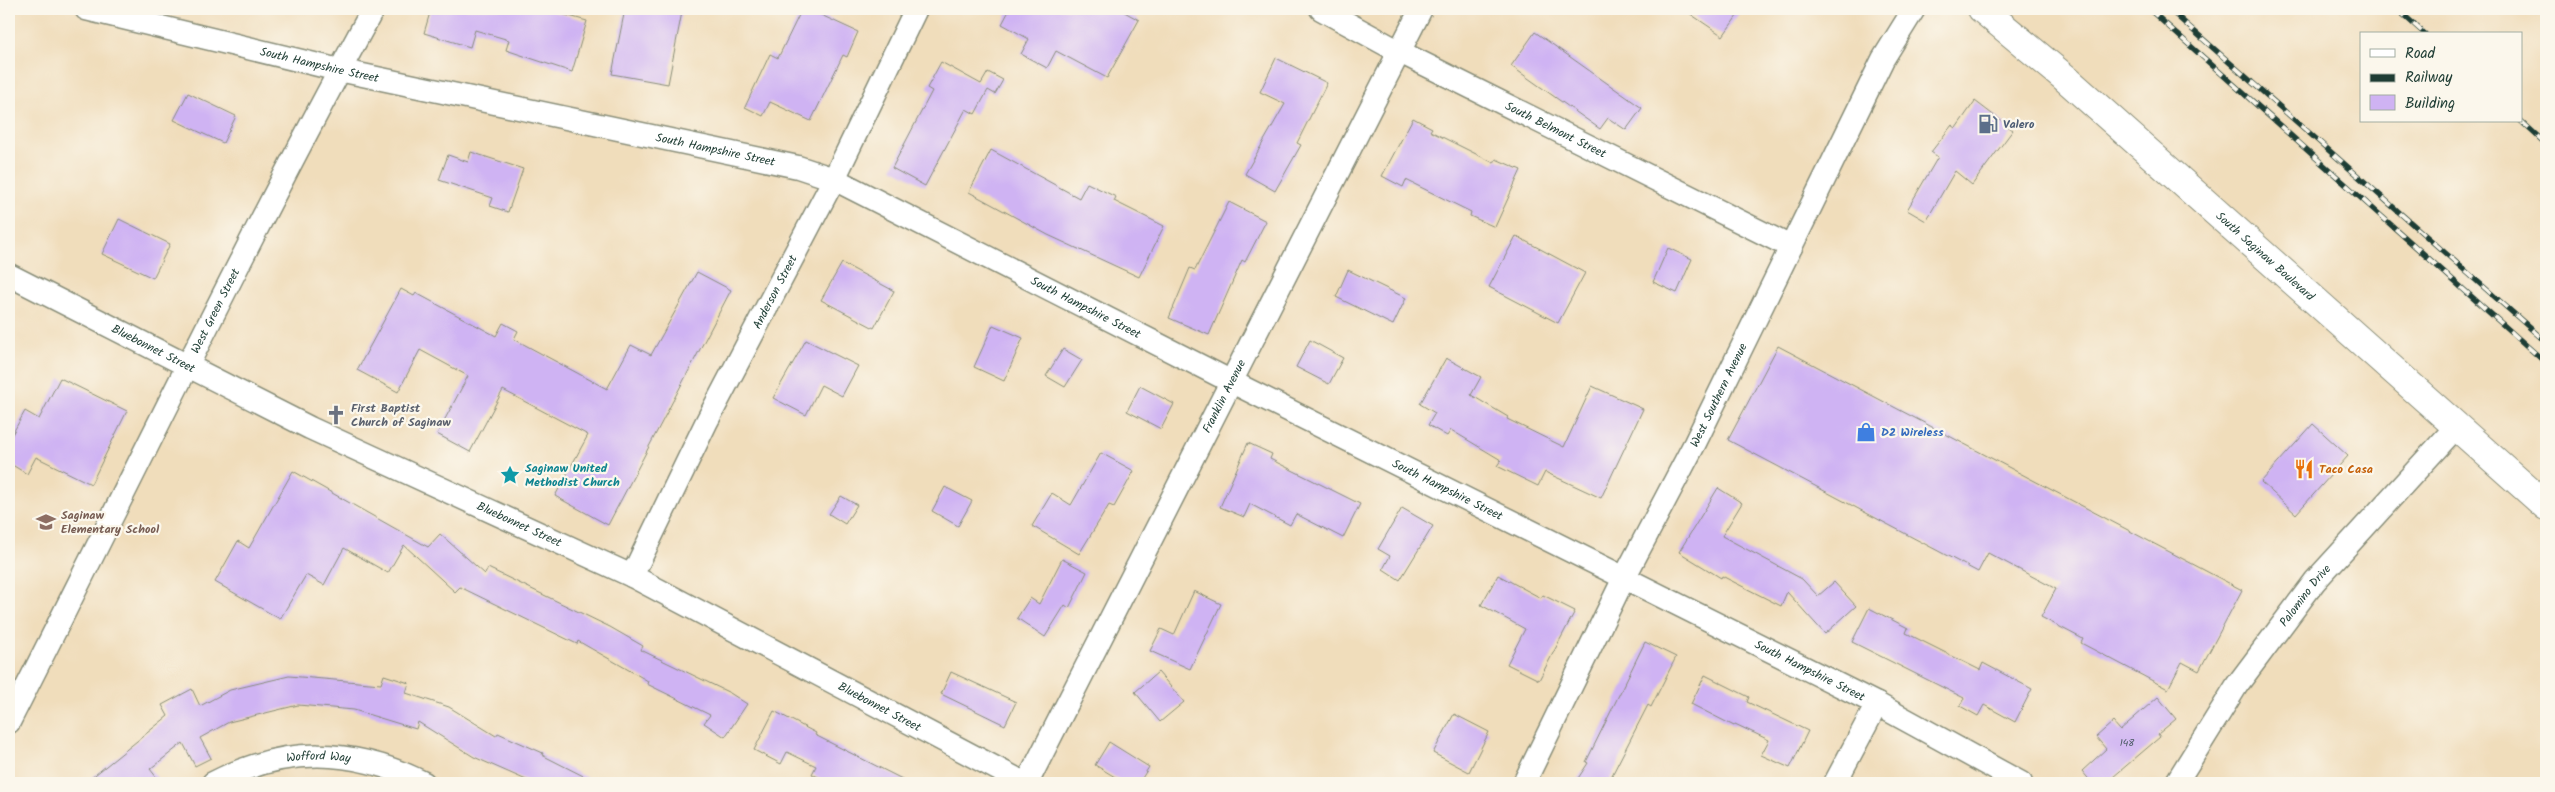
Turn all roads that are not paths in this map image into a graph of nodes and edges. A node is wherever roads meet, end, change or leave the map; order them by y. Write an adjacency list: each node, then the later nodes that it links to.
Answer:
1 (86, 9): 9 (street, South Hampshire Street)
2 (373, 9): 9 (street, West Green Street)
3 (916, 9): 10 (street, Anderson Street)
4 (1322, 9): 8 (street, South Belmont Street)
5 (1421, 9): 8 (street, Franklin Avenue)
6 (1914, 9): 11 (street, West Southern Avenue)
7 (1982, 9): 15 (main road, South Saginaw Boulevard)
8 (1398, 52): 11 (street, South Belmont Street); 14 (street, Franklin Avenue)
9 (339, 70): 10 (street, South Hampshire Street); 13 (street, West Green Street)
10 (834, 180): 14 (street, South Hampshire Street); 17 (street, Anderson Street)
11 (1792, 247): 18 (street, West Southern Avenue)
12 (9, 275): 13 (street, Bluebonnet Street)
13 (188, 365): 17 (street, Bluebonnet Street); 20 (street, West Green Street)
14 (1230, 381): 18 (street, South Hampshire Street); 23 (street, Franklin Avenue)
15 (2456, 427): 16 (main road, South Saginaw Boulevard); 27 (street, Palomino Drive)
16 (2546, 506)
17 (632, 576): 23 (street, Bluebonnet Street)
18 (1624, 578): 19 (street, South Hampshire Street); 24 (street, West Southern Avenue)
19 (1876, 704): 25 (street); 26 (street, South Hampshire Street)
20 (9, 722)
21 (213, 783): 22 (street, Wofford Way)
22 (424, 783)
23 (1025, 783)
24 (1524, 783)
25 (1835, 783)
26 (2021, 783)
27 (2176, 783)

